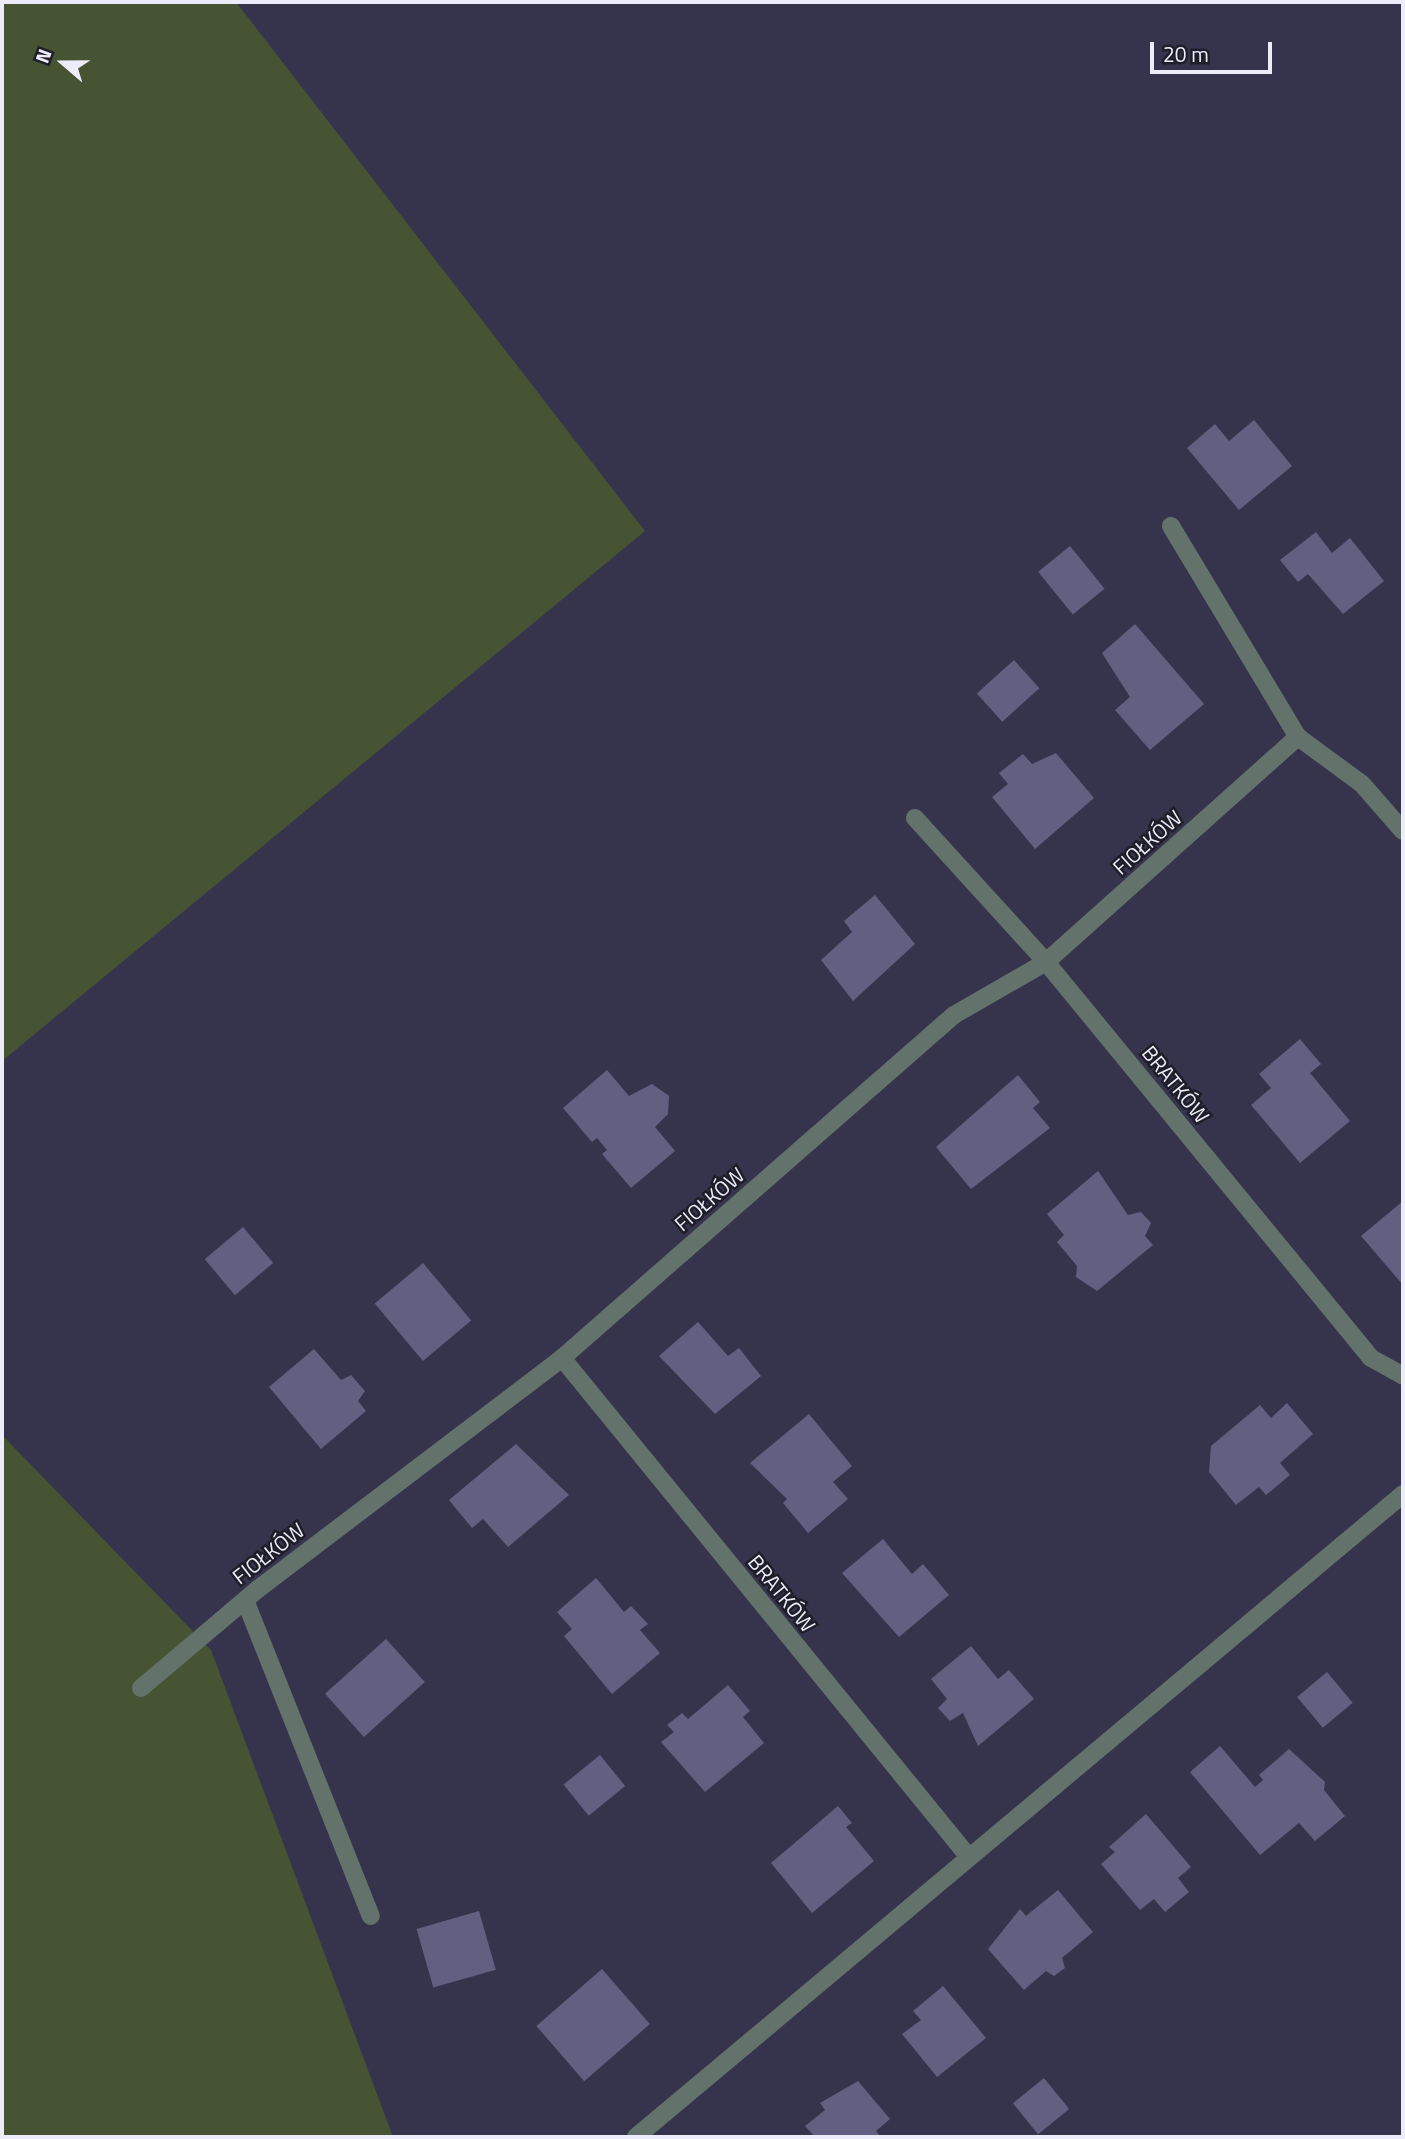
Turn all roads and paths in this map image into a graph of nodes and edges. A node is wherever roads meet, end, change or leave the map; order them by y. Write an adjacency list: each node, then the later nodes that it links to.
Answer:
1 (1171, 526): 2 (street)
2 (1298, 737): 4 (street); 5 (street, FIOŁKÓW)
3 (915, 818): 5 (street, BRATKÓW)
4 (1403, 831)
5 (1046, 962): 6 (street, FIOŁKÓW); 7 (street, BRATKÓW)
6 (562, 1357): 9 (street, FIOŁKÓW); 11 (street, BRATKÓW)
7 (1403, 1376)
8 (1403, 1494): 11 (street)
9 (245, 1600): 10 (street, FIOŁKÓW); 12 (street)
10 (141, 1688)
11 (968, 1856): 13 (street)
12 (372, 1916)
13 (636, 2137)

